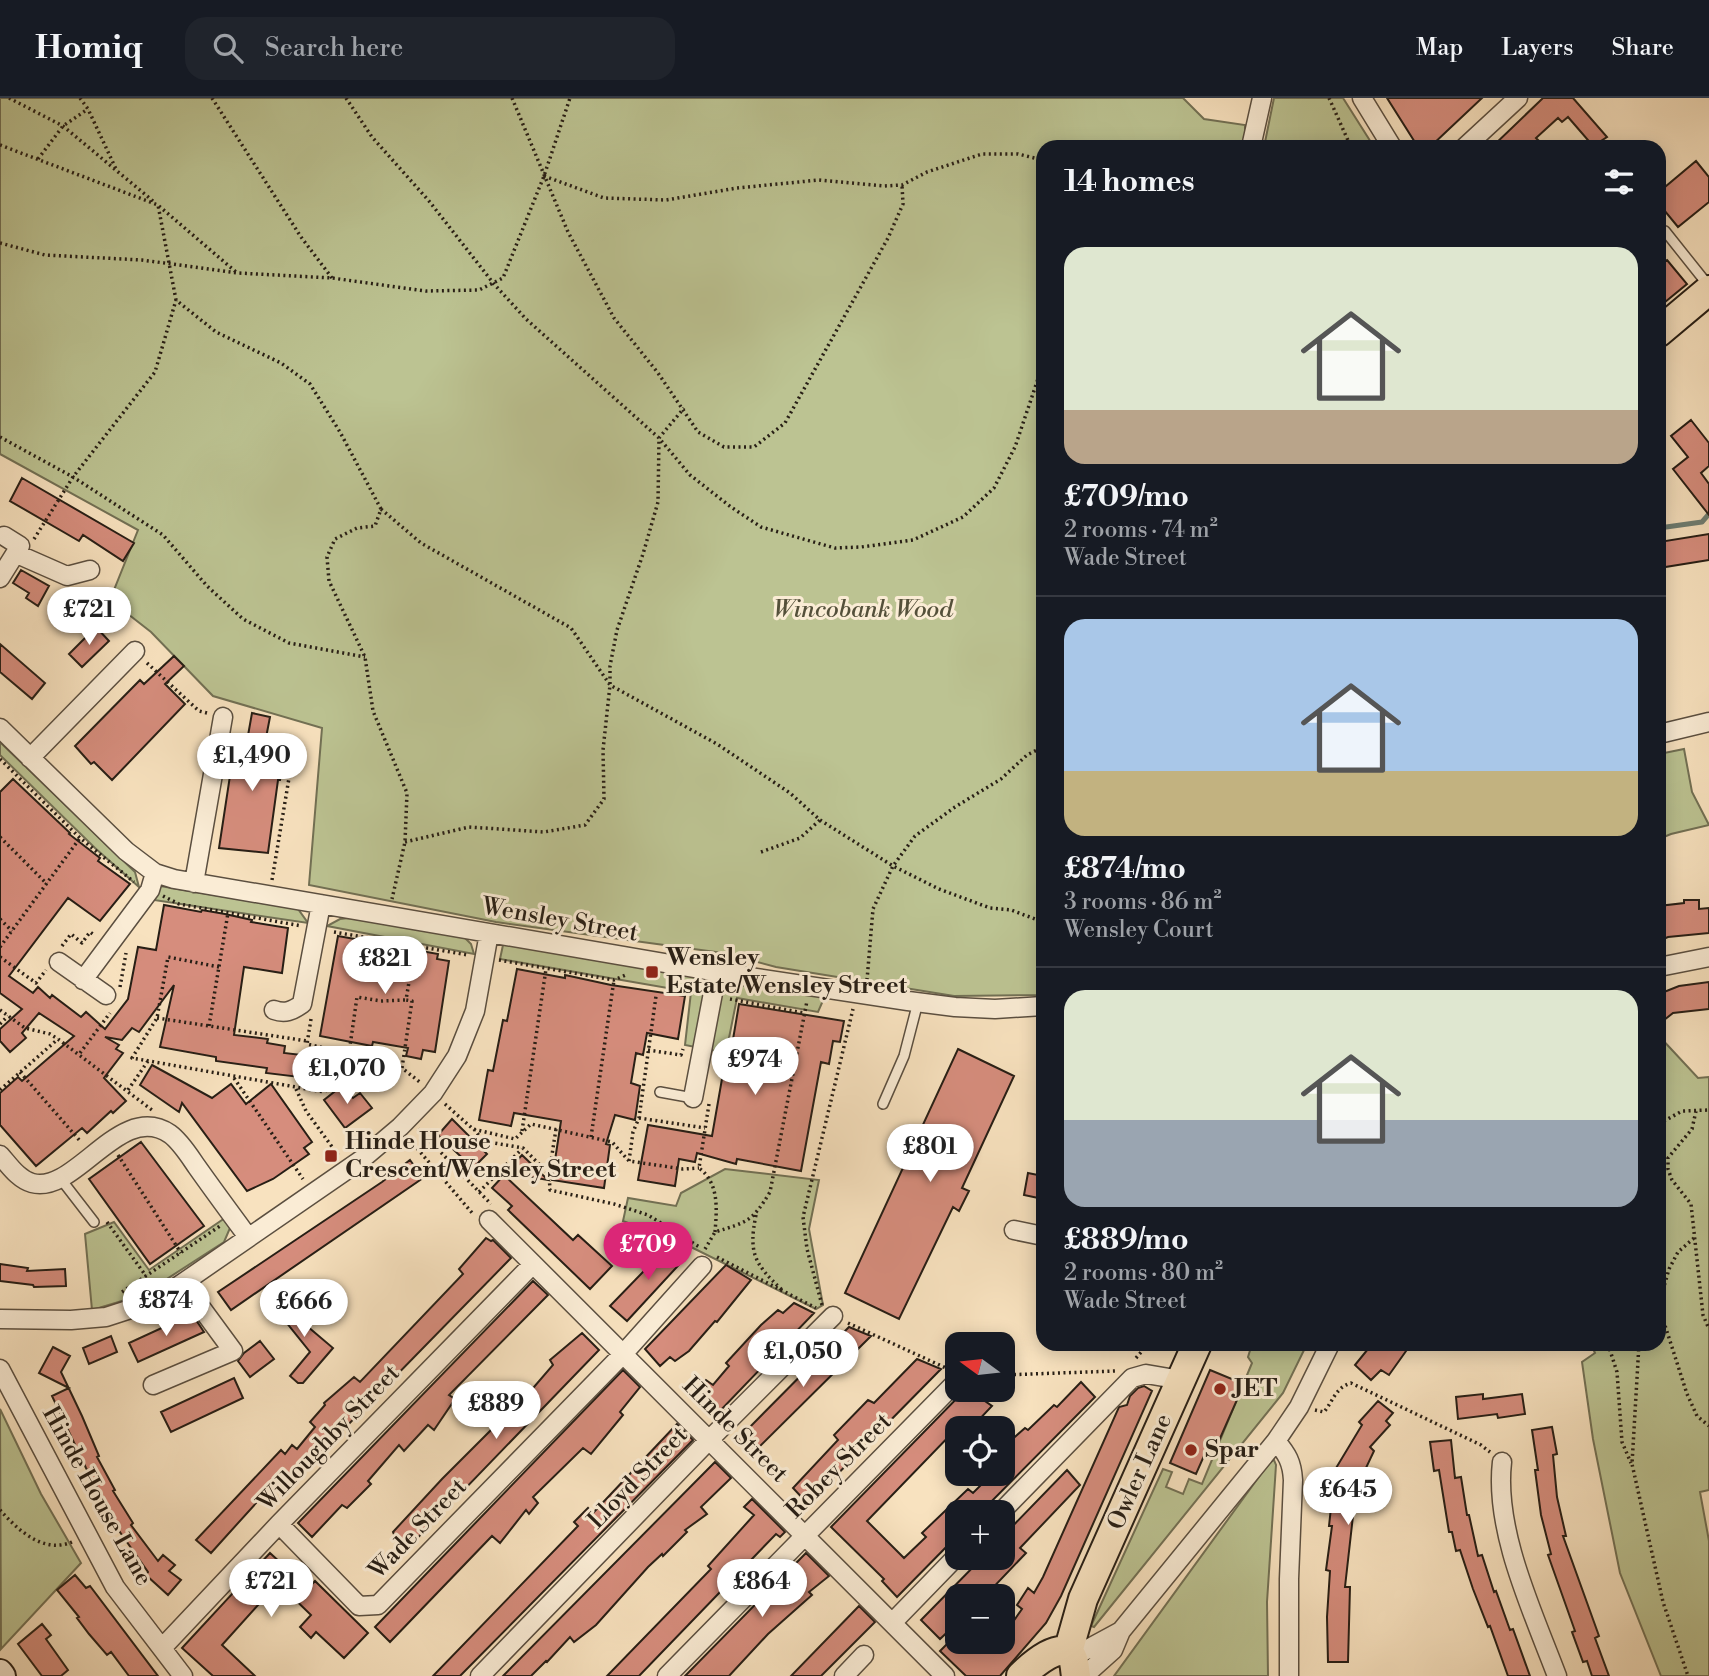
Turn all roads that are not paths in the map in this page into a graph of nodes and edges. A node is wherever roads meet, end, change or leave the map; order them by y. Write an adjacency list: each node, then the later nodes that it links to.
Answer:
1 (1262, 98): 4 (street)
2 (1362, 98): 5 (street)
3 (1518, 98): 6 (street)
4 (1253, 140)
5 (1388, 140)
6 (1473, 140)
7 (1666, 232): 8 (lane)
8 (1709, 288): 9 (main road)
9 (1666, 326)
10 (4, 536): 11 (street)
11 (18, 550): 12 (street); 13 (street)
12 (90, 570)
13 (0, 578)
14 (135, 651): 19 (street)
15 (223, 717): 21 (street)
16 (1709, 722): 18 (street)
17 (0, 728): 19 (street, Wensley Street)
18 (1666, 732)
19 (30, 758): 20 (street, Wensley Street)
20 (155, 873): 21 (street, Wensley Street); 28 (street)
21 (194, 883): 22 (street, Wensley Street)
22 (321, 904): 23 (street, Wensley Street); 32 (street)
23 (489, 933): 27 (street, Wensley Street); 42 (street)
24 (1709, 957): 26 (street)
25 (55, 959): 28 (street)
26 (1666, 966)
27 (717, 972): 30 (street, Wensley Street); 34 (street)
28 (83, 980): 29 (street)
29 (106, 995)
30 (918, 1002): 31 (street, Wensley Street); 35 (lane)
31 (1036, 1006)
32 (274, 1010)
33 (660, 1093): 34 (lane)
34 (693, 1098)
35 (883, 1104)
36 (0, 1155): 37 (street)
37 (60, 1178): 39 (lane); 42 (street)
38 (489, 1220): 44 (street, Hinde Street)
39 (94, 1222)
40 (1014, 1230): 41 (street)
41 (1036, 1235)
42 (248, 1237): 45 (street)
43 (708, 1258): 50 (street, Wade Street)
44 (533, 1264): 50 (street, Hinde Street); 59 (street, Willoughby Street)
45 (183, 1283): 47 (street); 53 (street)
46 (833, 1316): 55 (street, Lloyd Street)
47 (0, 1319)
48 (1194, 1351): 52 (main road, Owler Lane)
49 (1327, 1351): 56 (street)
50 (624, 1353): 55 (street, Hinde Street); 59 (street, Wade Street)
51 (0, 1369): 64 (street, Hinde House Lane)
52 (1181, 1380): 58 (street); 62 (main road, Owler Lane)
53 (153, 1385)
54 (945, 1393): 60 (street, Robey Street)
55 (710, 1439): 60 (street, Hinde Street); 69 (street, Lloyd Street)
56 (1276, 1441): 66 (street); 73 (street)
57 (1502, 1462): 74 (street)
58 (1013, 1500)
59 (279, 1524): 64 (street, Willoughby Street)
60 (805, 1535): 63 (street, Hinde Street); 70 (street, Robey Street)
61 (945, 1568): 63 (street)
62 (1083, 1599): 66 (main road, Owler Lane); 67 (main road, Owler Lane)
63 (892, 1623): 72 (street, Hinde Street)
64 (162, 1648): 68 (street, Hinde House Lane)
65 (864, 1655): 71 (street)
66 (1075, 1665): 67 (main road)
67 (1028, 1669)
68 (183, 1676)
69 (480, 1676)
70 (667, 1676)
71 (844, 1676)
72 (945, 1676)
73 (1289, 1676)
74 (1557, 1676)

